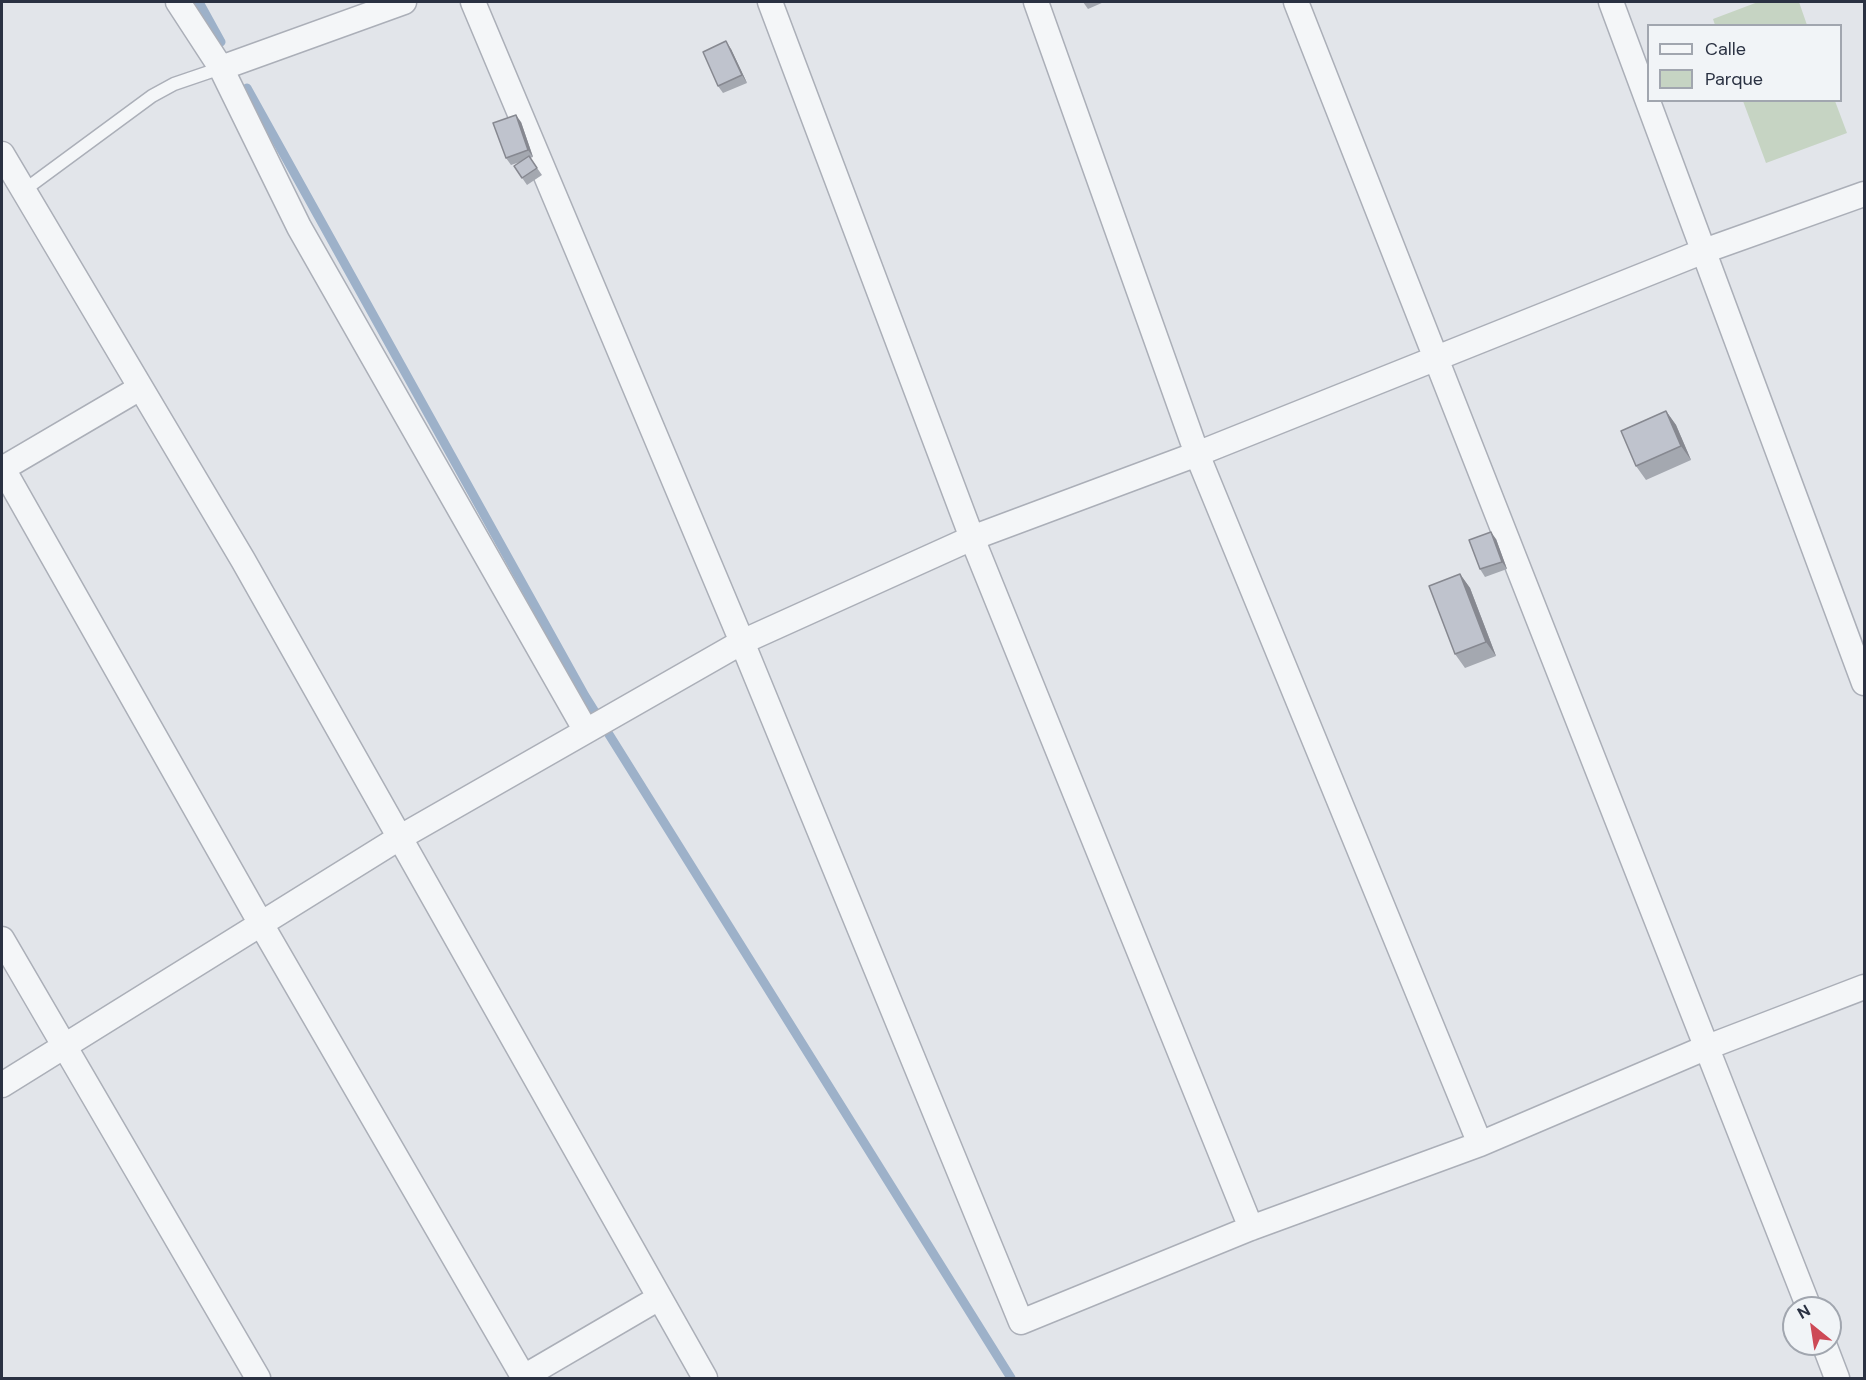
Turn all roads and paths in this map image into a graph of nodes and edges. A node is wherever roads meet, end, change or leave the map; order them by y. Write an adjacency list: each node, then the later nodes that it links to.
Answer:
1 (178, 2): 8 (street)
2 (404, 2): 8 (street)
3 (473, 2): 20 (street)
4 (770, 2): 19 (street)
5 (1036, 2): 17 (street)
6 (1296, 2): 15 (street)
7 (1611, 2): 9 (street)
8 (221, 68): 12 (lane); 22 (street)
9 (1647, 98)
10 (1648, 102): 14 (street)
11 (2, 154): 12 (street)
12 (23, 191): 16 (street)
13 (1864, 194): 14 (street)
14 (1704, 251): 15 (street); 21 (street)
15 (1436, 358): 17 (street); 28 (street)
16 (140, 388): 18 (street); 23 (street)
17 (1197, 454): 19 (street); 30 (street)
18 (2, 468): 24 (street)
19 (972, 538): 20 (street); 31 (street)
20 (742, 642): 22 (street); 31 (street)
21 (1864, 683)
22 (586, 731): 23 (street)
23 (399, 838): 24 (street); 33 (street)
24 (261, 924): 27 (street); 36 (street)
25 (2, 939): 27 (street)
26 (1864, 987): 28 (street)
27 (64, 1046): 29 (street); 35 (street)
28 (1705, 1048): 30 (street); 32 (street)
29 (2, 1085)
30 (1480, 1144): 31 (street)
31 (1251, 1228)
32 (1804, 1296)
33 (659, 1298): 36 (street); 37 (street)
34 (1829, 1356): 38 (street)
35 (258, 1378)
36 (523, 1378)
37 (705, 1378)
38 (1838, 1378)

